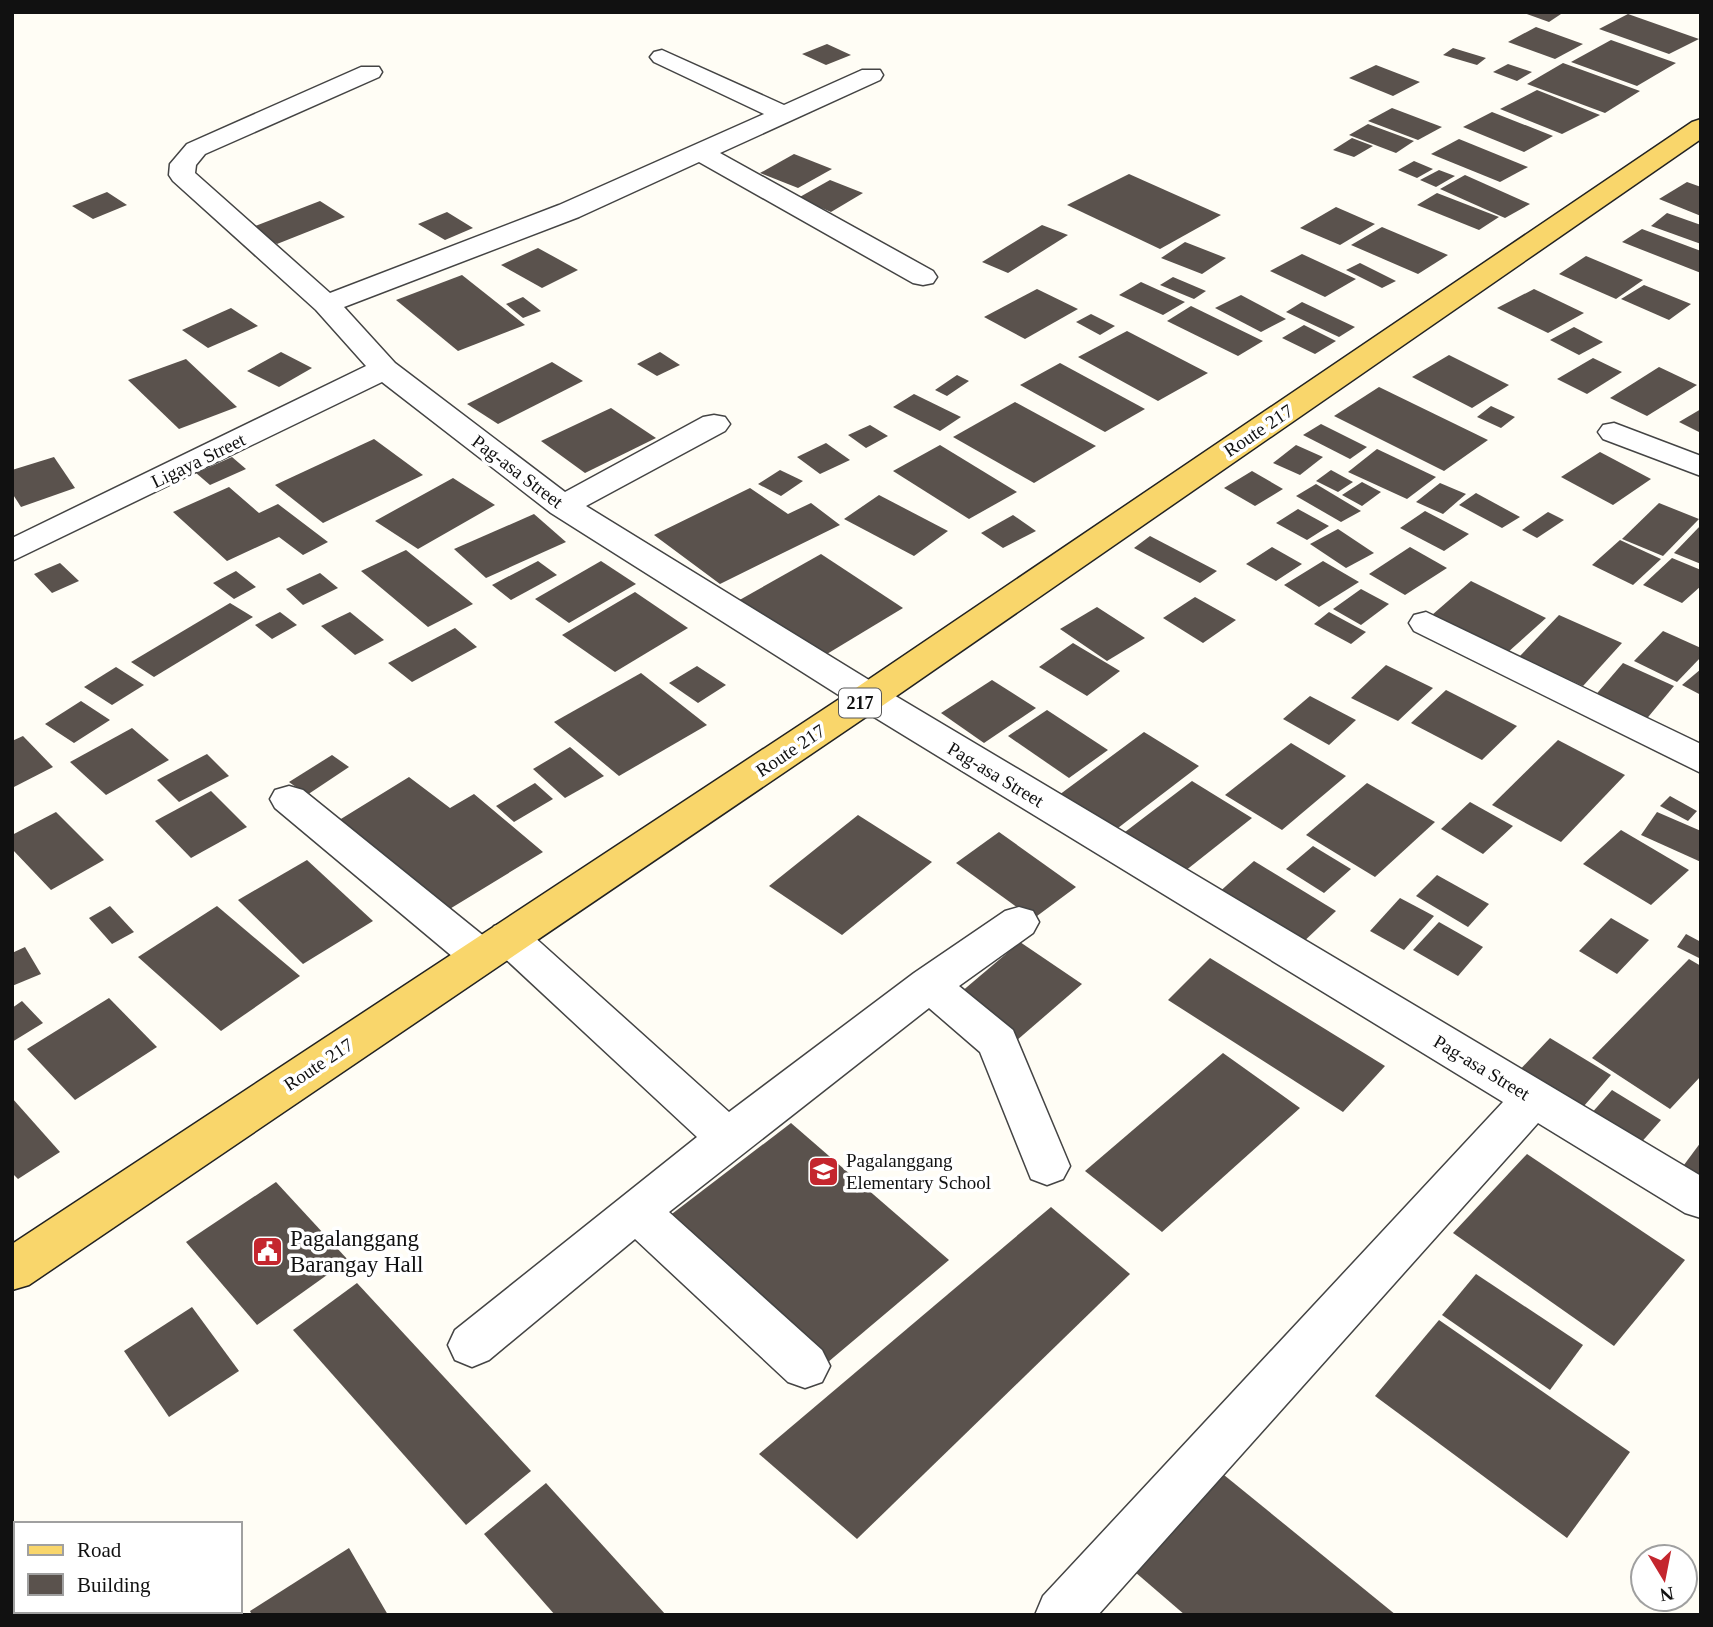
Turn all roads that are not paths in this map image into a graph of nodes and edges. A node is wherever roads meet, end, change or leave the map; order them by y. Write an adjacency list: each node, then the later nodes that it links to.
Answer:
1 (662, 57): 4 (street)
2 (370, 72): 8 (street, Pag-asa Street)
3 (871, 75): 4 (street)
4 (782, 113): 6 (street)
5 (1701, 127): 16 (main road, Route 217 / 217)
6 (698, 151): 7 (street); 8 (street)
7 (923, 277)
8 (326, 304): 9 (street, Pag-asa Street)
9 (384, 369): 13 (street, Pag-asa Street); 14 (street, Ligaya Street)
10 (714, 424): 13 (street)
11 (1614, 432): 12 (street)
12 (1701, 467)
13 (563, 506): 16 (street, Pag-asa Street)
14 (12, 551)
15 (1426, 623): 17 (street)
16 (869, 697): 20 (main road, Route 217 / 217); 22 (street, Pag-asa Street)
17 (1701, 760)
18 (289, 799): 20 (street)
19 (1020, 922): 21 (street)
20 (494, 947): 23 (street); 27 (main road, Route 217 / 217)
21 (929, 984): 23 (street); 24 (street)
22 (1534, 1098): 25 (street, Pag-asa Street); 30 (street)
23 (727, 1137): 26 (street)
24 (1047, 1166)
25 (1701, 1199)
26 (636, 1211): 28 (street); 29 (street)
27 (12, 1270)
28 (472, 1345)
29 (805, 1366)
30 (1062, 1615)

